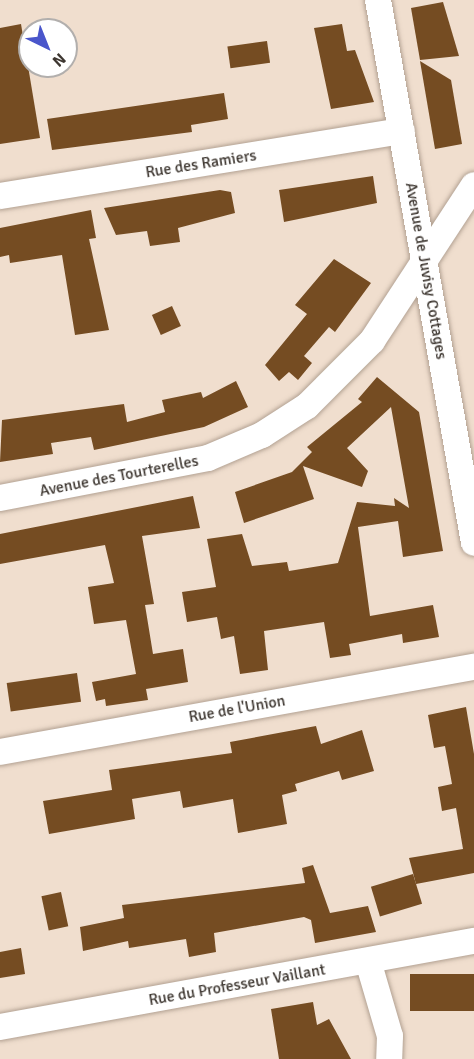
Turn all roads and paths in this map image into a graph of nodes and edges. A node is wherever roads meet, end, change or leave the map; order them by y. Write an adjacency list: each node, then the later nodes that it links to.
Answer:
1 (378, 0): 2 (street, Avenue de Juvisy Cottages)
2 (402, 131): 4 (street, Rue des Ramiers); 5 (street, Avenue de Juvisy Cottages)
3 (474, 185): 5 (street, Avenue des Tourterelles)
4 (0, 196)
5 (424, 261): 6 (street, Avenue des Tourterelles); 7 (street, Avenue de Juvisy Cottages)
6 (0, 498)
7 (474, 543)
8 (474, 667): 9 (street, Rue de l'Union)
9 (0, 752)
10 (474, 941): 11 (street, Rue du Professeur Vaillant)
11 (368, 961): 12 (street, Rue du Professeur Vaillant); 13 (street)
12 (0, 1027)
13 (389, 1059)

